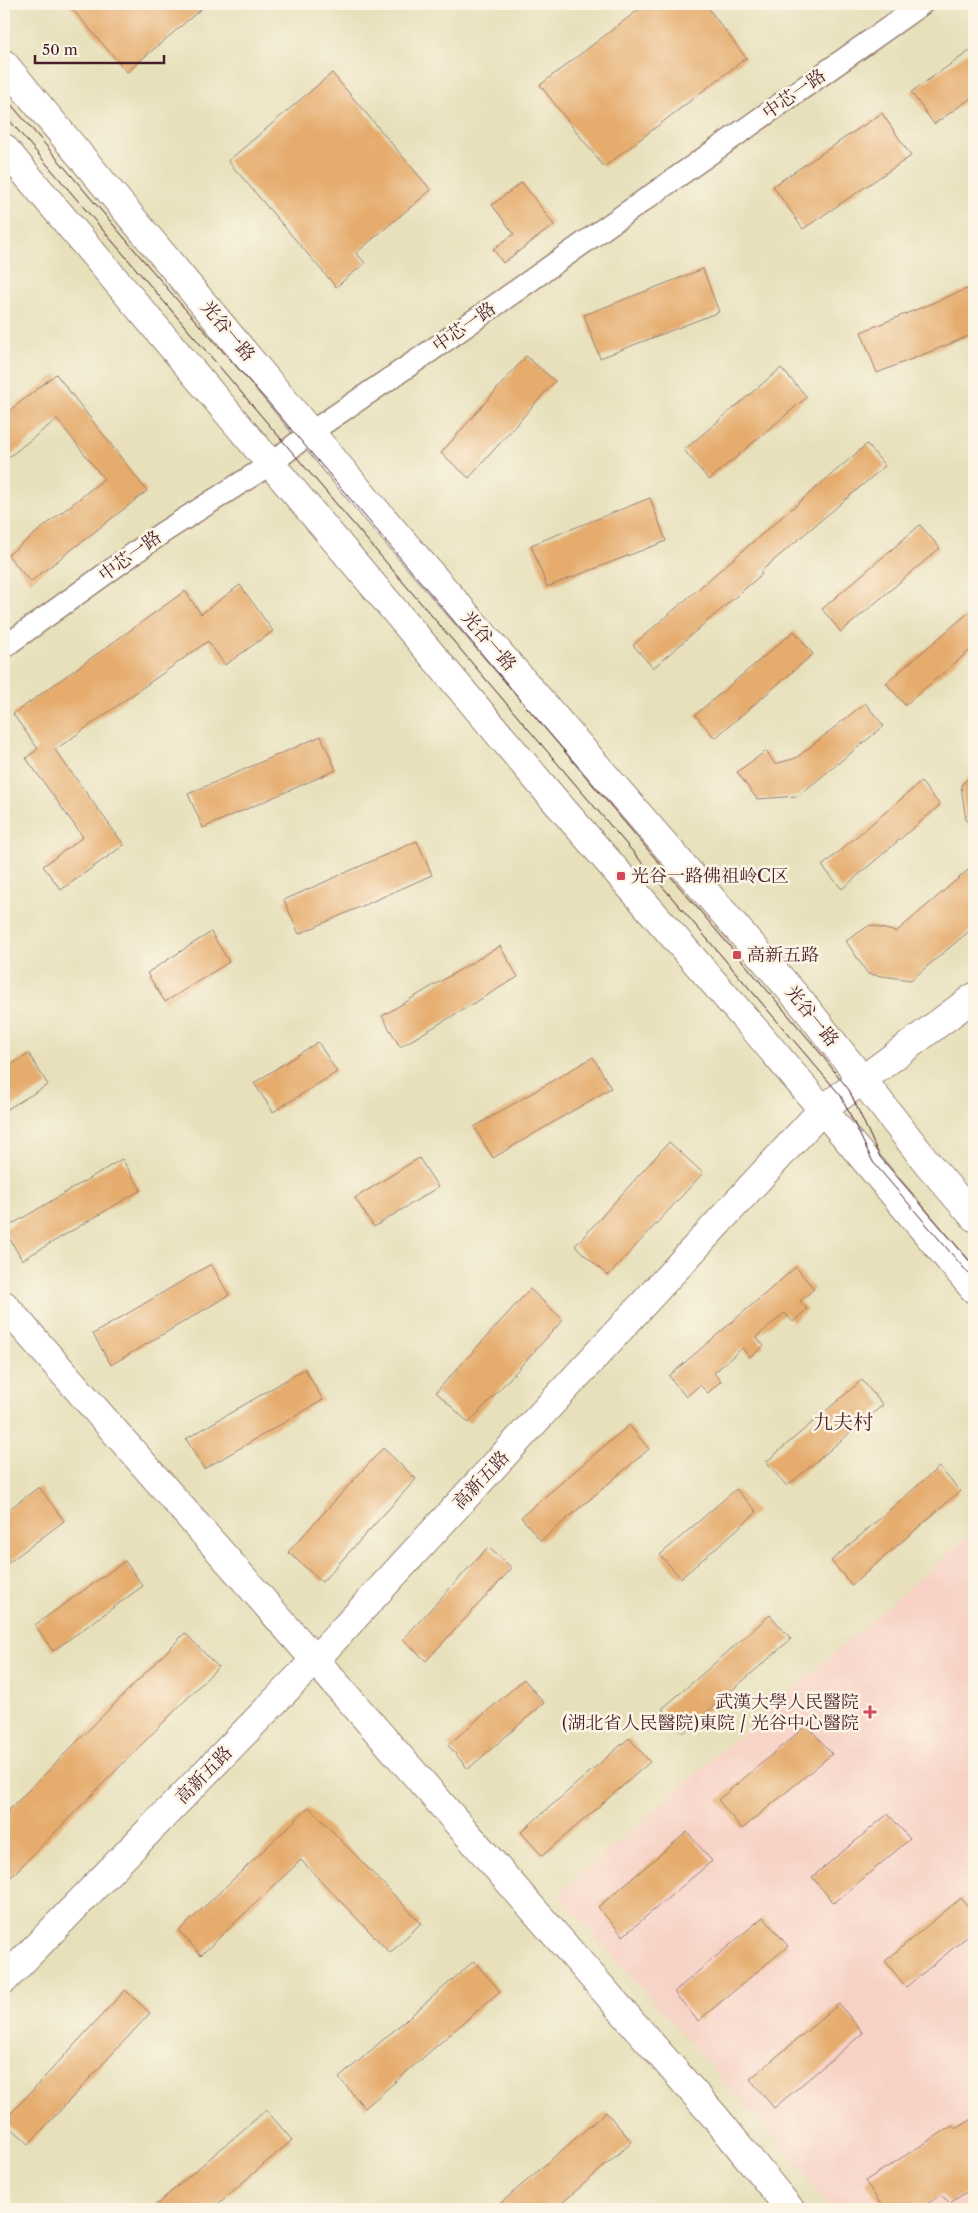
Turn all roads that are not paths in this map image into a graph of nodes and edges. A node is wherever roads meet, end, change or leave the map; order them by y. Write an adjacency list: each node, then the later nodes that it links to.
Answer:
1 (922, 4): 4 (street, 中芯一路)
2 (4, 64): 4 (main road, 光谷一路)
3 (4, 148): 5 (main road)
4 (311, 432): 5 (street, 中芯一路); 8 (main road, 光谷一路)
5 (272, 463): 6 (street, 中芯一路); 9 (main road)
6 (4, 648)
7 (974, 998): 8 (main road, 高新五路)
8 (862, 1079): 9 (main road, 高新五路); 10 (main road, 光谷一路)
9 (822, 1110): 11 (main road); 14 (main road, 高新五路)
10 (974, 1217)
11 (974, 1289)
12 (4, 1304): 14 (main road)
13 (4, 1324): 14 (main road)
14 (311, 1665): 15 (main road, 高新五路); 16 (main road); 17 (main road)
15 (4, 1980)
16 (774, 2209)
17 (790, 2209)

